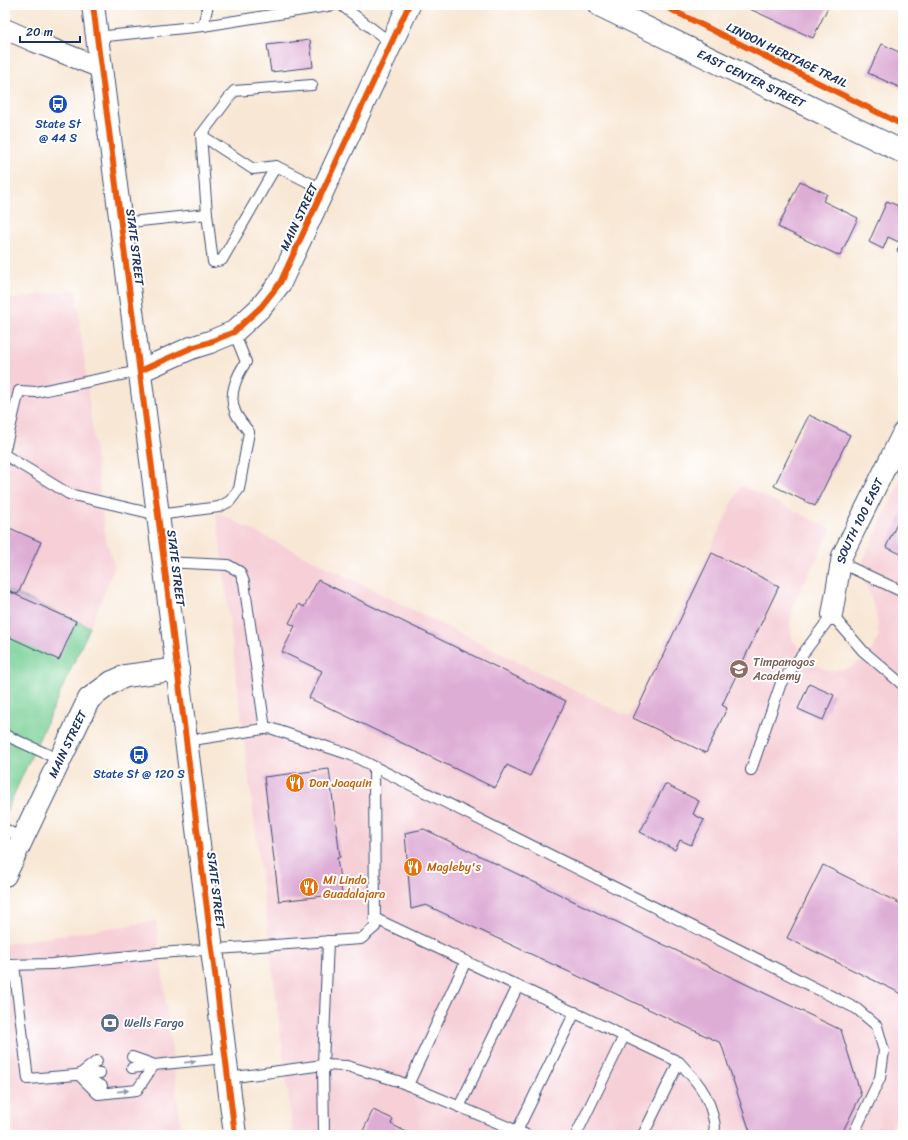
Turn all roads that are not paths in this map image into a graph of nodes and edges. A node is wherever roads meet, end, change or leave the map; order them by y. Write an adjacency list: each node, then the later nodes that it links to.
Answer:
1 (93, 5): 9 (main road, STATE STREET)
2 (208, 5): 7 (lane)
3 (334, 5): 7 (lane)
4 (341, 5): 10 (lane)
5 (409, 5): 10 (main road, MAIN STREET)
6 (599, 5): 14 (main road, EAST CENTER STREET)
7 (203, 26): 9 (lane)
8 (5, 29): 11 (street)
9 (97, 37): 11 (main road, STATE STREET)
10 (391, 43): 16 (main road, MAIN STREET)
11 (101, 68): 18 (main road, STATE STREET)
12 (312, 85): 13 (lane)
13 (202, 135): 15 (lane); 17 (lane)
14 (903, 152)
15 (276, 166): 16 (lane); 17 (lane)
16 (324, 190): 19 (main road, MAIN STREET)
17 (207, 214): 18 (lane)
18 (121, 223): 20 (main road, STATE STREET)
19 (234, 332): 20 (main road, MAIN STREET); 25 (lane)
20 (140, 371): 22 (lane); 25 (main road, STATE STREET)
21 (903, 432): 27 (street, SOUTH 100 EAST)
22 (7, 434): 23 (lane)
23 (5, 449)
24 (5, 456): 25 (lane)
25 (158, 515): 26 (main road, STATE STREET)
26 (164, 562): 30 (main road, STATE STREET); 32 (lane)
27 (841, 562): 28 (lane); 29 (street, SOUTH 100 EAST)
28 (903, 592)
29 (832, 615): 31 (lane); 37 (lane)
30 (178, 669): 34 (main road, STATE STREET); 35 (main road, MAIN STREET)
31 (903, 685)
32 (265, 729): 34 (lane); 36 (lane)
33 (5, 735): 35 (lane)
34 (186, 741): 42 (main road, STATE STREET)
35 (60, 760): 38 (main road, MAIN STREET)
36 (374, 767): 40 (lane); 68 (lane)
37 (751, 770)
38 (14, 834): 39 (main road, MAIN STREET)
39 (5, 875)
40 (374, 918): 41 (lane); 43 (lane)
41 (328, 941): 42 (lane); 52 (lane)
42 (212, 948): 44 (lane); 54 (main road, STATE STREET)
43 (466, 961): 45 (lane); 58 (lane)
44 (9, 965): 56 (lane)
45 (518, 986): 46 (lane); 60 (lane)
46 (574, 1012): 47 (lane); 61 (lane)
47 (624, 1036): 50 (lane); 65 (lane)
48 (132, 1057): 51 (lane)
49 (98, 1061): 56 (lane)
50 (679, 1062): 66 (lane); 67 (lane)
51 (154, 1065): 53 (lane); 54 (lane, one-way to 54); 56 (lane, one-way to 51); 57 (lane)
52 (323, 1065): 54 (lane); 58 (lane); 63 (lane)
53 (132, 1068)
54 (227, 1068): 62 (main road, STATE STREET)
55 (100, 1073): 56 (lane)
56 (79, 1075): 59 (lane)
57 (134, 1083)
58 (408, 1085): 60 (lane)
59 (102, 1086)
60 (459, 1107): 61 (lane)
61 (517, 1131): 64 (lane)
62 (235, 1135)
63 (324, 1135)
64 (527, 1135)
65 (576, 1135)
66 (643, 1135)
67 (713, 1135)
68 (853, 1135)

